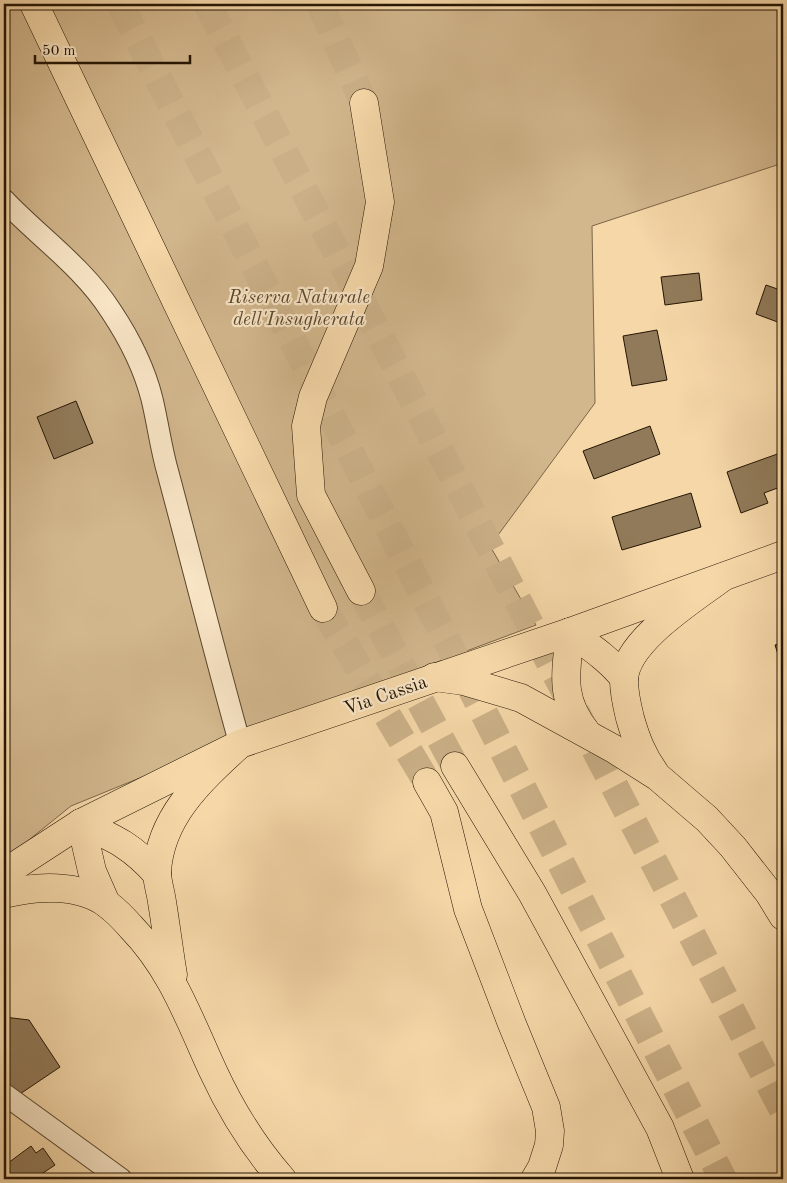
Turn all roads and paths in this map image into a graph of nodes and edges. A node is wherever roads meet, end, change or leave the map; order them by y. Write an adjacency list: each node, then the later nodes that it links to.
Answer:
1 (34, 4): 7 (main road)
2 (364, 103): 6 (main road)
3 (4, 200): 12 (street)
4 (783, 555): 5 (main road, Via Cassia)
5 (723, 577): 8 (main road, Via Cassia); 10 (main road)
6 (361, 591)
7 (323, 608)
8 (570, 632): 9 (main road, Via Cassia); 10 (main road); 11 (main road)
9 (434, 677): 11 (main road); 12 (main road, Via Cassia)
10 (624, 678): 14 (main road)
11 (590, 736): 14 (main road)
12 (240, 744): 16 (main road, Via Cassia); 18 (main road)
13 (455, 766): 27 (main road)
14 (658, 777): 21 (main road)
15 (428, 782): 26 (main road)
16 (81, 823): 17 (main road, Via Cassia); 18 (main road); 20 (main road)
17 (4, 872)
18 (157, 874): 22 (main road)
19 (4, 894): 20 (main road)
20 (106, 903): 22 (main road)
21 (783, 916)
22 (175, 987): 25 (main road)
23 (4, 1094): 24 (street)
24 (121, 1179)
25 (282, 1179)
26 (535, 1179)
27 (680, 1179)

